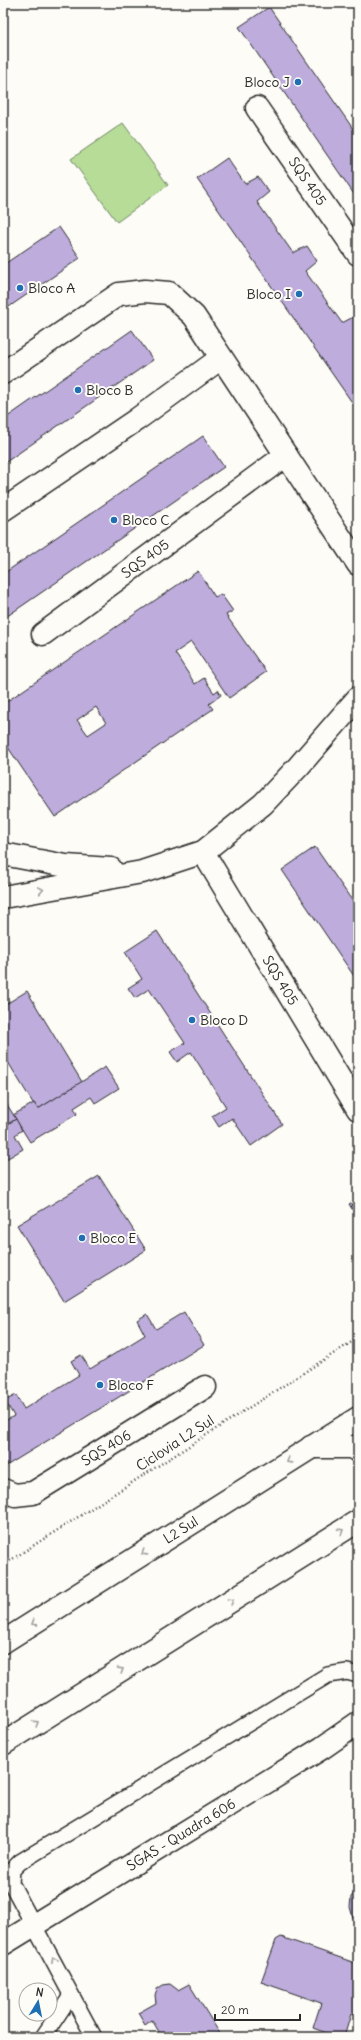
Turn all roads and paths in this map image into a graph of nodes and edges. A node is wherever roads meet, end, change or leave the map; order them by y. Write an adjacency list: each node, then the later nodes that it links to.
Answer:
1 (257, 108): 2 (street, SQS 405)
2 (358, 254)
3 (221, 358): 4 (street); 5 (street); 6 (street)
4 (3, 373)
5 (286, 455): 7 (street); 8 (street, SQS 405)
6 (3, 510)
7 (358, 564)
8 (43, 634)
9 (358, 698): 10 (street)
10 (202, 852): 12 (street); 14 (street, SQS 405)
11 (3, 854): 12 (street)
12 (142, 872): 13 (street, one-way to 12)
13 (3, 897)
14 (358, 1109)
15 (358, 1338): 22 (path, Ciclovia L2 Sul)
16 (205, 1387): 20 (street, SQS 406)
17 (358, 1418): 18 (street, L2 Sul)
18 (311, 1447): 19 (street); 23 (street, L2 Sul, one-way to 23)
19 (358, 1451)
20 (3, 1490)
21 (358, 1520): 26 (street, one-way to 21)
22 (3, 1565)
23 (3, 1642)
24 (358, 1675): 27 (lane)
25 (358, 1723): 27 (street, SGAS - Quadra 606)
26 (3, 1744)
27 (35, 1925): 28 (street, SGAS - Quadra 606); 29 (lane, one-way to 27)
28 (3, 1944)
29 (71, 1995): 30 (lane); 31 (lane)
30 (43, 2037)
31 (94, 2037)

